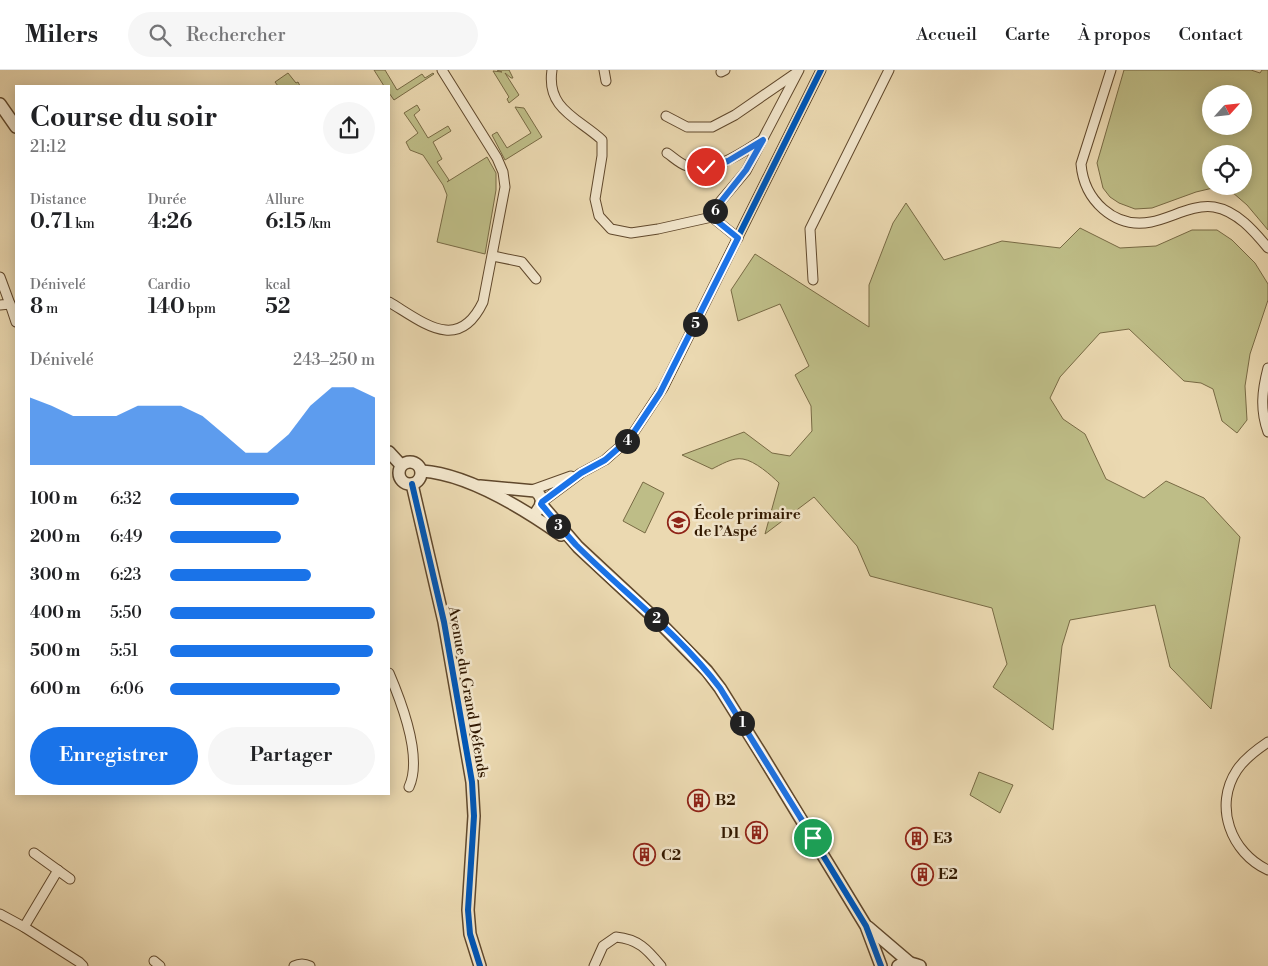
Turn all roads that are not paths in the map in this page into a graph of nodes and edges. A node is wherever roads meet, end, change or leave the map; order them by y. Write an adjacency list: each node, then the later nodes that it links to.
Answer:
1 (442, 70): 17 (street)
2 (552, 70): 14 (street)
3 (604, 70): 8 (street)
4 (821, 70): 15 (street)
5 (889, 70): 20 (street)
6 (1111, 70): 16 (street)
7 (799, 71): 10 (street); 12 (street)
8 (606, 81)
9 (0, 104): 11 (street)
10 (666, 116)
11 (15, 126)
12 (763, 140): 13 (street); 14 (street)
13 (667, 153)
14 (712, 217): 15 (street)
15 (738, 238): 30 (street)
16 (1268, 248)
17 (493, 256): 19 (street); 21 (street)
18 (0, 277): 22 (street)
19 (536, 279)
20 (813, 280)
21 (390, 303)
22 (10, 304): 23 (street); 24 (street)
23 (0, 305)
24 (15, 319)
25 (1268, 368): 26 (street)
26 (1268, 432)
27 (390, 453): 28 (street)
28 (401, 465): 29 (street); 31 (street)
29 (422, 471): 31 (street); 32 (street)
30 (581, 473): 33 (street); 34 (street)
31 (412, 484): 51 (street, Avenue du Grand Défends)
32 (473, 485): 33 (street); 35 (street)
33 (530, 490): 34 (street); 35 (street)
34 (542, 503): 35 (street); 36 (street)
35 (525, 510): 36 (street)
36 (578, 546): 45 (street)
37 (390, 675): 39 (street)
38 (1268, 742): 42 (street)
39 (409, 787)
40 (34, 853): 41 (street)
41 (58, 870): 43 (street); 46 (street)
42 (1268, 870)
43 (70, 879)
44 (0, 914): 46 (street)
45 (866, 926): 47 (street); 54 (street)
46 (24, 927): 48 (street)
47 (909, 965)
48 (83, 966)
49 (294, 966): 50 (street)
50 (310, 966)
51 (480, 966)
52 (594, 966): 53 (street)
53 (661, 966)
54 (882, 966)

